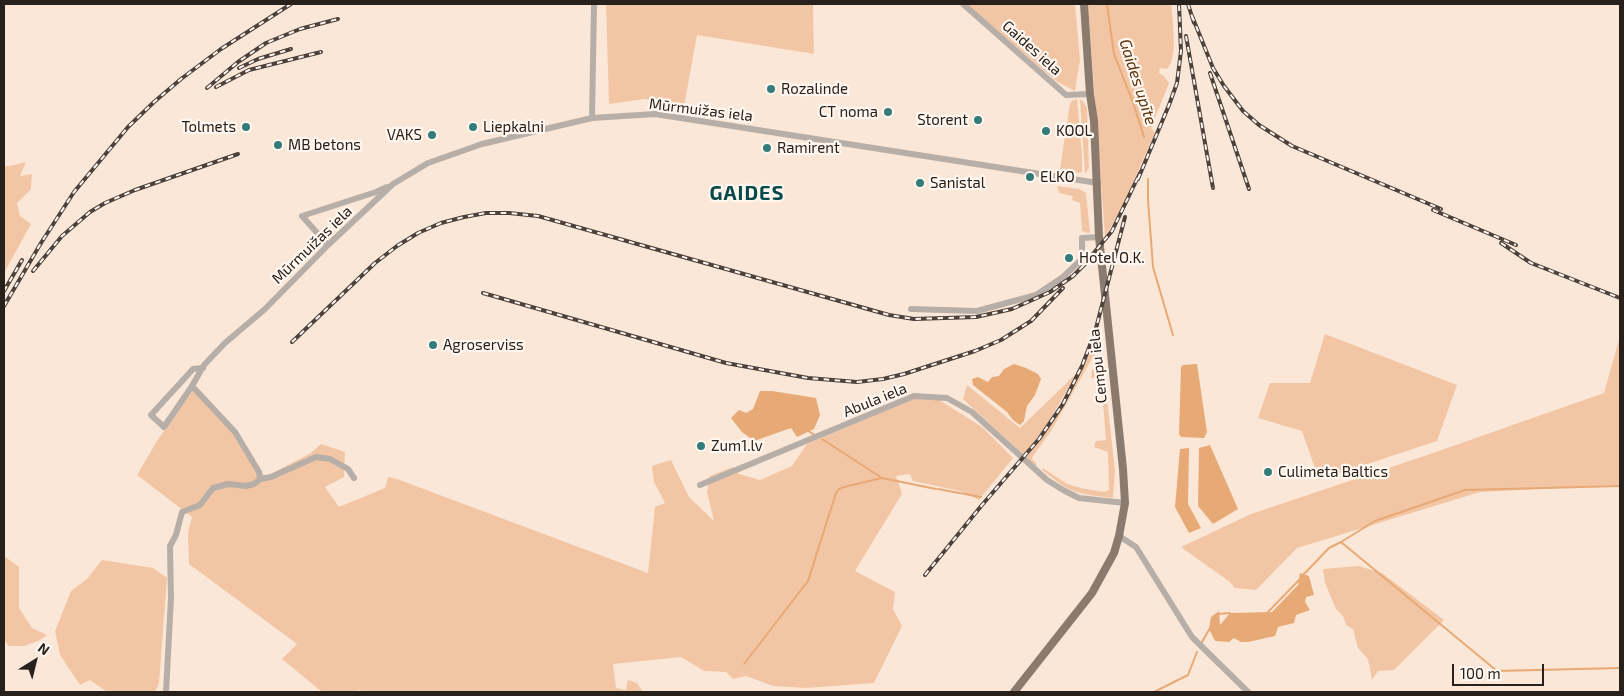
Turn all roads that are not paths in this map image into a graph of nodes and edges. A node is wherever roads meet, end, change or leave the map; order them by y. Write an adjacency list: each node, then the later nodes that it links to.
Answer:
1 (594, 4): 5 (street)
2 (963, 4): 4 (street, Gaides iela)
3 (1084, 4): 4 (main road, Cempu iela)
4 (1090, 94): 6 (main road, Cempu iela)
5 (592, 118): 6 (street, Mūrmuižas iela); 7 (street, Mūrmuižas iela)
6 (1098, 183): 8 (main road, Cempu iela)
7 (393, 184): 9 (street, Mūrmuižas iela); 9 (street)
8 (1099, 237): 10 (street); 16 (main road, Cempu iela)
9 (328, 245): 11 (street, Mūrmuižas iela)
10 (911, 309)
11 (203, 368): 12 (street, Mūrmuižas iela); 12 (street, Mūrmuižas iela)
12 (192, 386): 13 (street)
13 (260, 478): 14 (street); 18 (street)
14 (354, 478)
15 (700, 485): 16 (street, Abula iela)
16 (1125, 503): 17 (main road, Cempu iela)
17 (1119, 536): 19 (main road, Cempu iela); 20 (street)
18 (166, 692)
19 (1014, 692)
20 (1248, 692)

